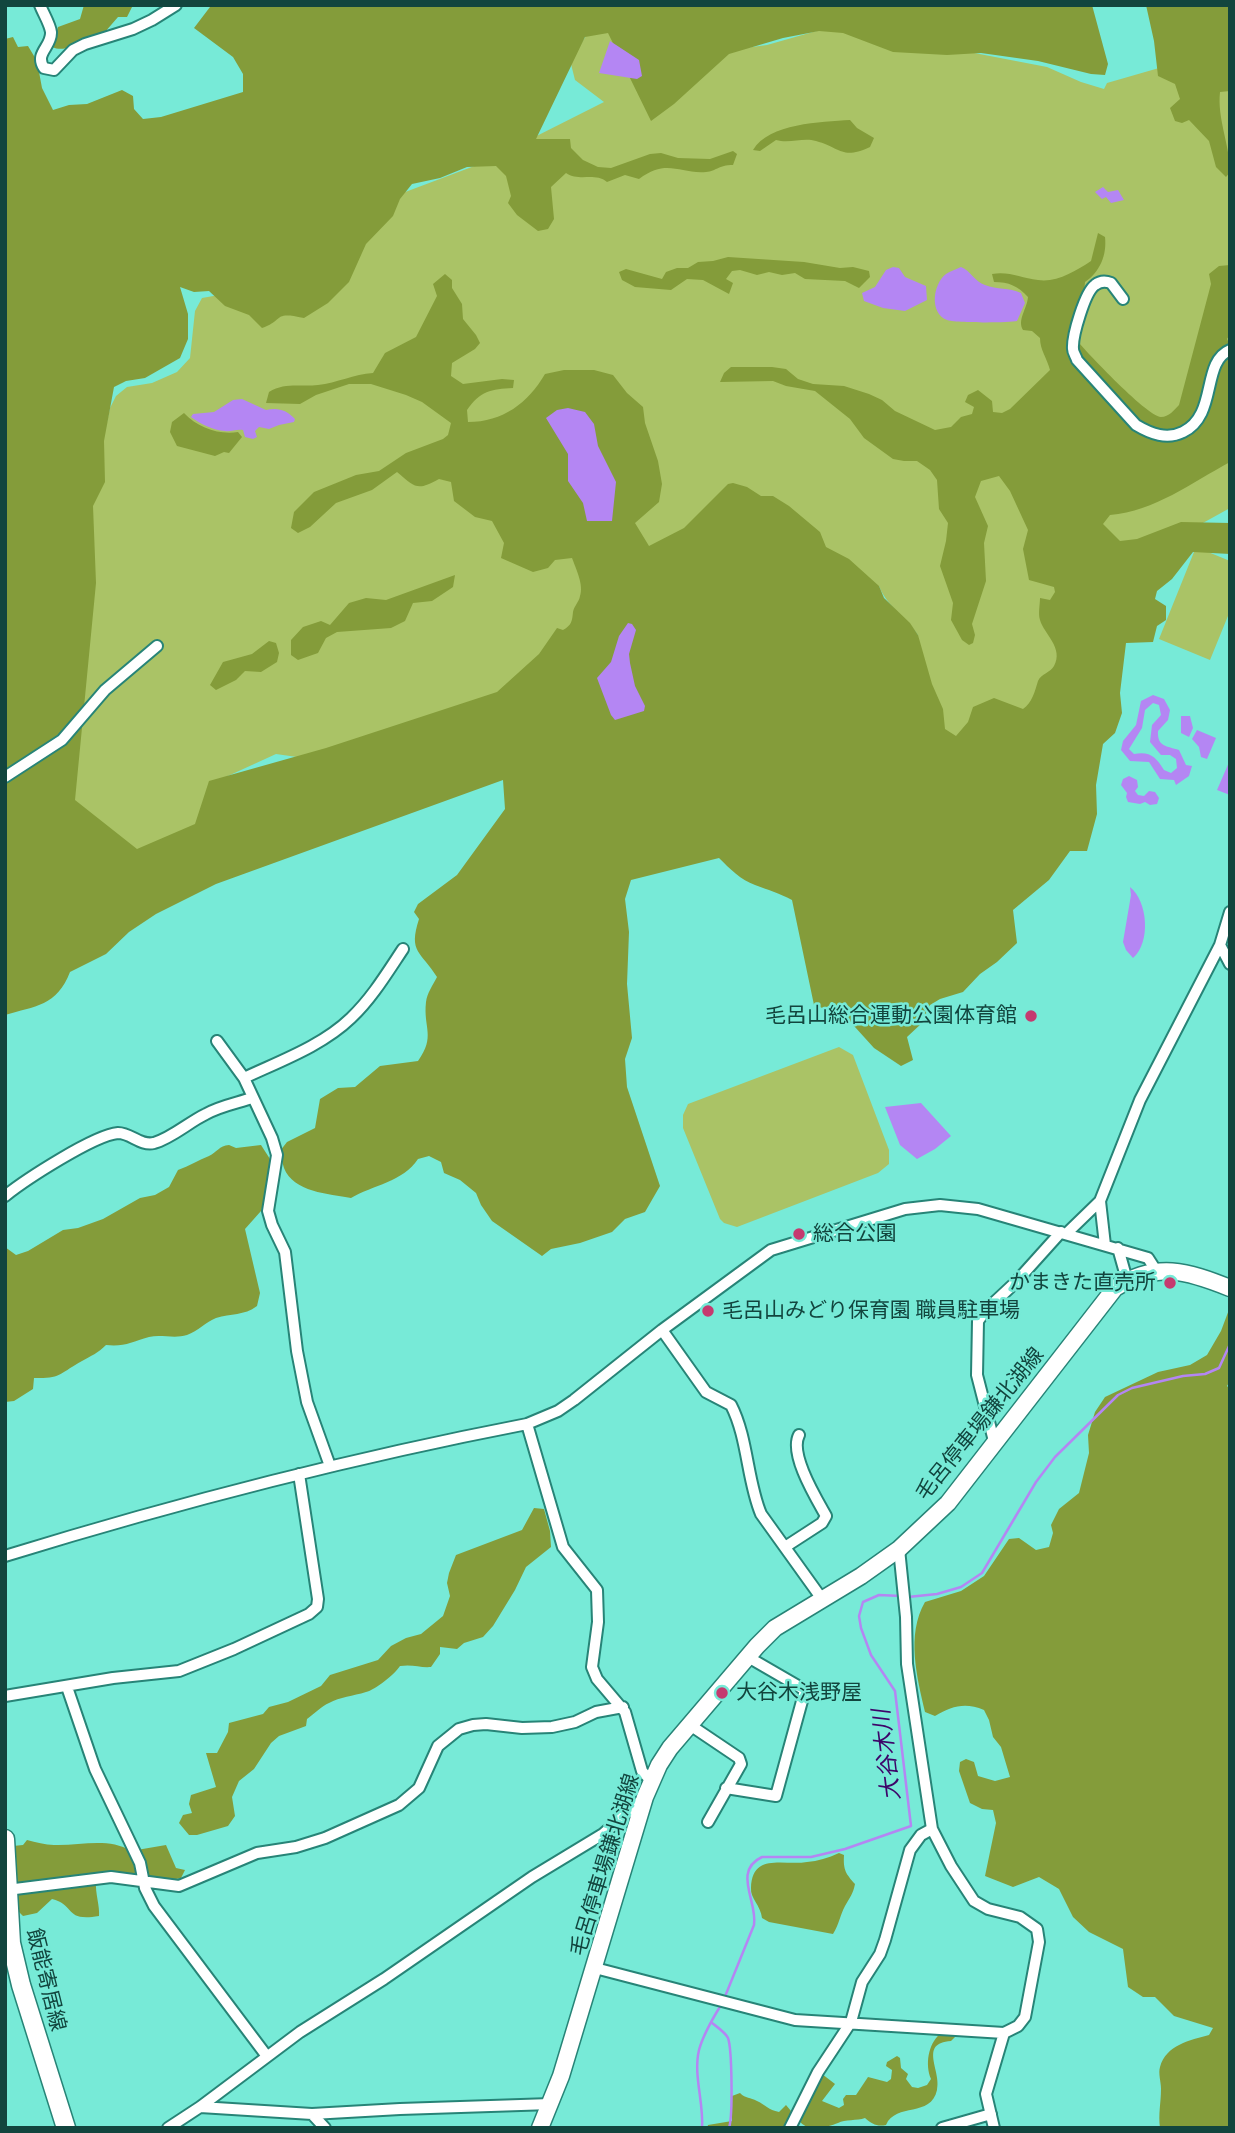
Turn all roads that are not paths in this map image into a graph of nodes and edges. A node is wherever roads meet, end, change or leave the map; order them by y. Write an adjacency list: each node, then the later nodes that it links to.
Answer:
1 (40, 5): 2 (street)
2 (176, 5)
3 (1124, 299): 4 (street)
4 (1229, 348)
5 (157, 646): 6 (street)
6 (5, 777)
7 (1230, 912): 8 (street)
8 (1220, 945): 10 (street); 15 (street)
9 (403, 949): 12 (street)
10 (1230, 964)
11 (217, 1041): 12 (street)
12 (244, 1078): 13 (street)
13 (252, 1098): 14 (street); 26 (street)
14 (5, 1196)
15 (1100, 1201): 16 (street); 17 (street)
16 (1063, 1233): 17 (street); 22 (street); 25 (street)
17 (1105, 1245): 18 (street)
18 (1118, 1248): 19 (street); 20 (street)
19 (1157, 1272): 20 (main road, 毛呂停車場鎌北湖線); 21 (main road, 毛呂停車場鎌北湖線)
20 (1127, 1280): 25 (main road, 毛呂停車場鎌北湖線)
21 (1228, 1284)
22 (662, 1330): 23 (street); 28 (street)
23 (527, 1424): 26 (street); 35 (street)
24 (799, 1435): 28 (street)
25 (995, 1445): 29 (main road, 毛呂停車場鎌北湖線)
26 (330, 1466): 27 (street)
27 (299, 1474): 30 (street); 33 (street)
28 (785, 1547): 31 (street)
29 (899, 1549): 31 (main road, 毛呂停車場鎌北湖線); 41 (street)
30 (5, 1556)
31 (822, 1599): 32 (main road, 毛呂停車場鎌北湖線)
32 (748, 1657): 36 (main road, 毛呂停車場鎌北湖線); 38 (street)
33 (67, 1687): 34 (street); 44 (street)
34 (5, 1696)
35 (623, 1707): 37 (street); 44 (street)
36 (690, 1725): 37 (main road, 毛呂停車場鎌北湖線); 38 (street)
37 (651, 1781): 39 (main road, 毛呂停車場鎌北湖線)
38 (726, 1788): 40 (street)
39 (645, 1797): 47 (main road, 毛呂停車場鎌北湖線); 50 (street)
40 (708, 1822)
41 (932, 1829): 48 (street); 49 (street)
42 (5, 1839): 43 (main road, 飯能寄居線)
43 (6, 1865): 45 (main road, 飯能寄居線)
44 (144, 1882): 45 (street); 50 (street)
45 (7, 1890): 46 (main road, 飯能寄居線)
46 (8, 1946): 55 (main road, 飯能寄居線)
47 (595, 1968): 48 (street); 51 (main road, 毛呂停車場鎌北湖線)
48 (851, 2022): 49 (street); 59 (street)
49 (1004, 2033): 54 (street)
50 (266, 2055): 52 (street)
51 (551, 2104): 53 (street); 58 (main road, 毛呂停車場鎌北湖線)
52 (200, 2107): 53 (street); 56 (street)
53 (312, 2114): 57 (street)
54 (991, 2114): 60 (street); 61 (street)
55 (66, 2128)
56 (168, 2128)
57 (325, 2128)
58 (540, 2128)
59 (790, 2128)
60 (942, 2128)
61 (994, 2128)

